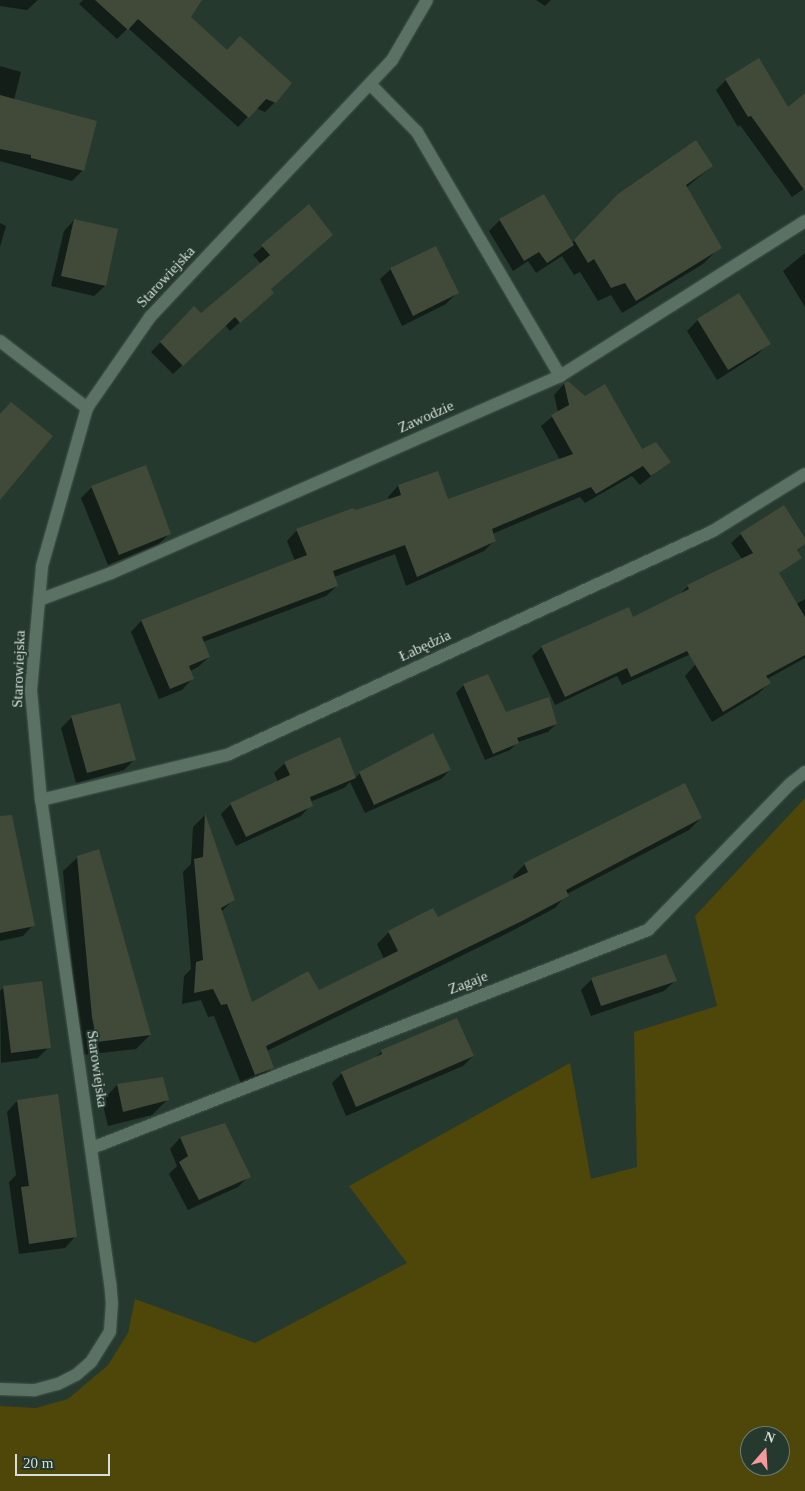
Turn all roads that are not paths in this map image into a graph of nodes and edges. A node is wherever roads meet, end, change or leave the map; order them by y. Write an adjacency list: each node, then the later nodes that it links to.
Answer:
1 (427, 0): 2 (street, Starowiejska)
2 (370, 84): 5 (street); 6 (street, Starowiejska)
3 (805, 221): 5 (street, Zawodzie)
4 (0, 341): 6 (street)
5 (560, 376): 8 (street, Zawodzie)
6 (87, 408): 8 (street, Starowiejska)
7 (805, 474): 10 (street, Łabędzia)
8 (38, 600): 10 (street, Starowiejska)
9 (805, 772): 11 (street, Zagaje)
10 (41, 800): 11 (street, Starowiejska)
11 (92, 1148): 12 (street, Starowiejska)
12 (0, 1389)

